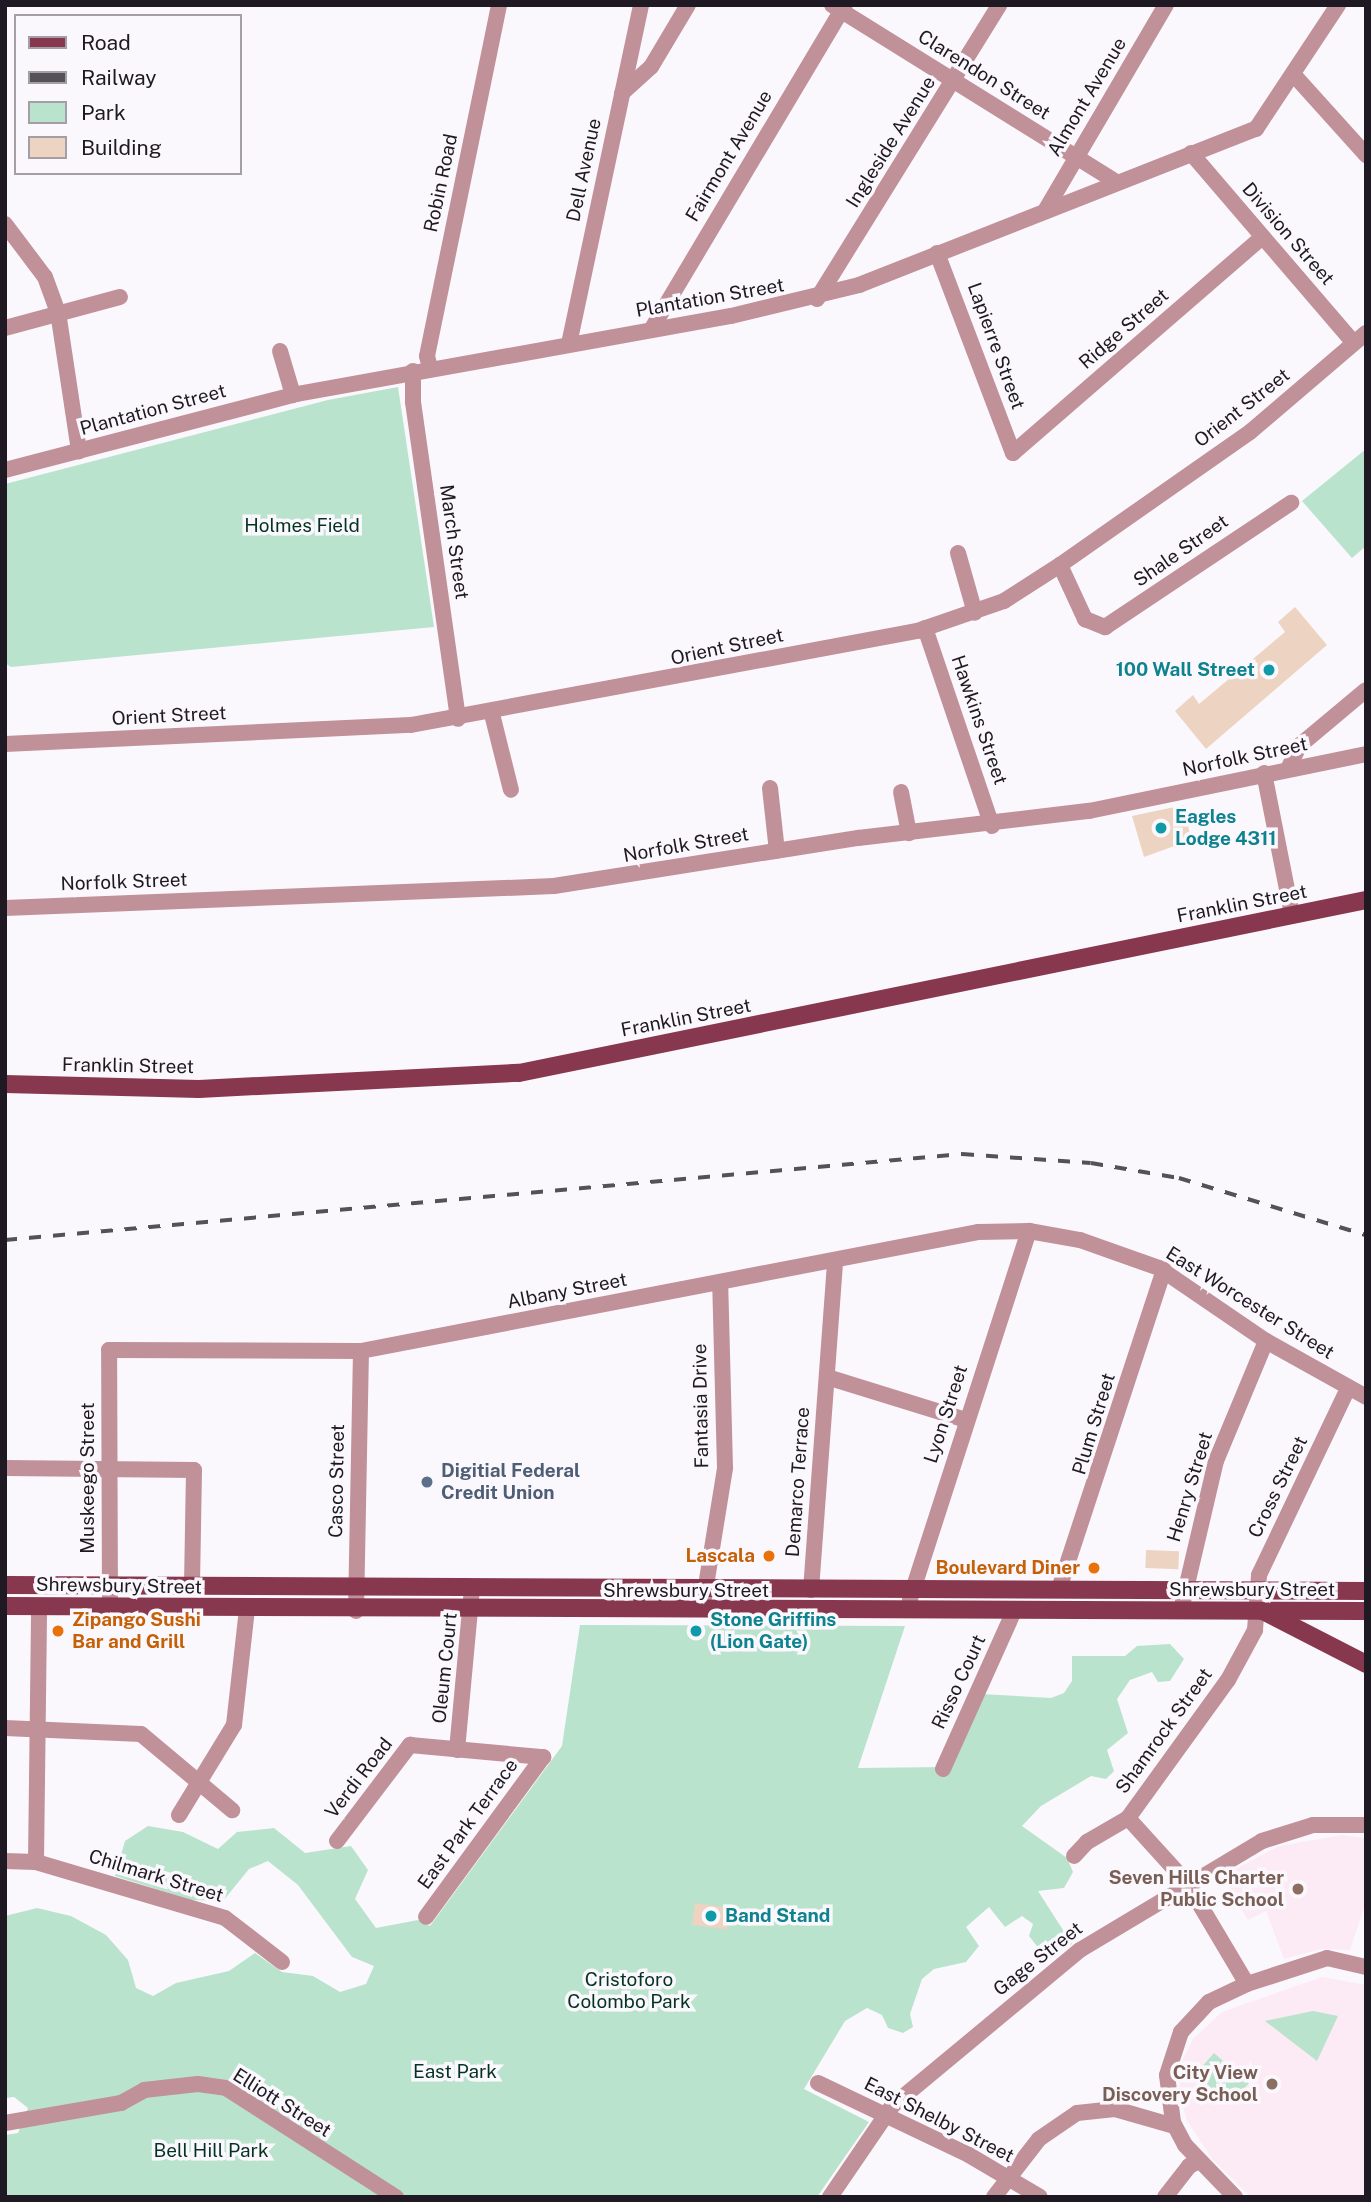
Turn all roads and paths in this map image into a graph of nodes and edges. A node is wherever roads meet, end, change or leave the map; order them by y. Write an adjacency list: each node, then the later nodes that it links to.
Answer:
1 (499, 5): 27 (street, Robin Road)
2 (641, 5): 10 (street, Dell Avenue)
3 (688, 5): 10 (street)
4 (999, 5): 9 (street, Ingleside Avenue)
5 (1166, 5): 13 (street, Almont Avenue)
6 (1338, 5): 8 (street, Plantation Street)
7 (839, 7): 9 (street, Clarendon Street); 23 (street, Fairmont Avenue)
8 (1294, 75): 11 (street, Plantation Street); 12 (street)
9 (953, 80): 13 (street, Clarendon Street); 20 (street, Ingleside Avenue)
10 (622, 93): 25 (street, Dell Avenue)
11 (1191, 153): 14 (street, Plantation Street); 17 (street, Division Street)
12 (1366, 155)
13 (1076, 157): 14 (street, Clarendon Street); 15 (street, Almont Avenue)
14 (1115, 181): 15 (street, Plantation Street)
15 (1045, 211): 18 (street, Plantation Street)
16 (5, 224): 21 (street)
17 (1262, 237): 24 (street, Division Street); 30 (street, Ridge Street)
18 (937, 253): 20 (street, Plantation Street); 30 (street, Lapierre Street)
19 (120, 297): 21 (street)
20 (817, 299): 23 (street, Plantation Street)
21 (58, 314): 22 (street); 29 (street)
22 (5, 328)
23 (651, 330): 25 (street, Plantation Street)
24 (1360, 338): 34 (street, Orient Street)
25 (569, 344): 27 (street, Plantation Street)
26 (280, 351): 28 (street)
27 (422, 370): 28 (street, Plantation Street); 39 (street, March Street)
28 (293, 395): 29 (street, Plantation Street)
29 (79, 451): 31 (street, Plantation Street)
30 (1013, 453)
31 (5, 470)
32 (1291, 503): 34 (street, Shale Street)
33 (958, 553): 35 (street)
34 (1060, 565): 35 (street, Orient Street)
35 (975, 613): 36 (street, Orient Street)
36 (925, 628): 38 (street, Orient Street); 47 (street, Hawkins Street)
37 (1366, 690): 42 (street)
38 (492, 713): 39 (street, Orient Street); 45 (street)
39 (458, 719): 40 (street, Orient Street)
40 (5, 744)
41 (1366, 754): 42 (street, Norfolk Street)
42 (1288, 769): 43 (street, Norfolk Street)
43 (1264, 773): 47 (street, Norfolk Street); 52 (street)
44 (770, 788): 49 (street)
45 (511, 790)
46 (901, 792): 48 (street)
47 (992, 826): 48 (street, Norfolk Street)
48 (909, 832): 49 (street, Norfolk Street)
49 (777, 850): 51 (street, Norfolk Street)
50 (1366, 900): 52 (main road, Franklin Street)
51 (5, 908)
52 (1292, 915): 53 (main road, Franklin Street)
53 (5, 1084)
54 (1029, 1231): 55 (street, Albany Street); 56 (street, East Worcester Street); 64 (street, Lyon Street)
55 (835, 1260): 57 (street, Albany Street); 61 (street, Demarco Terrace)
56 (1164, 1270): 58 (street, East Worcester Street); 71 (street, Plum Street)
57 (720, 1283): 60 (street, Albany Street); 73 (street, Fantasia Drive)
58 (1266, 1341): 62 (street, East Worcester Street); 76 (street, Henry Street)
59 (109, 1350): 60 (street, Albany Street); 66 (street, Muskeego Street)
60 (361, 1351): 72 (street, Casco Street)
61 (827, 1377): 64 (street); 74 (street, Demarco Terrace)
62 (1348, 1388): 63 (street, East Worcester Street); 78 (street, Cross Street)
63 (1366, 1397)
64 (966, 1420): 75 (street, Lyon Street)
65 (5, 1468): 66 (street)
66 (109, 1469): 68 (street, Muskeego Street); 69 (street)
67 (5, 1585): 68 (main road, Shrewsbury Street)
68 (109, 1586): 69 (main road, Shrewsbury Street); 80 (street, Muskeego Street)
69 (192, 1586): 72 (main road, Shrewsbury Street)
70 (472, 1589): 72 (main road, Shrewsbury Street); 73 (main road, Shrewsbury Street); 86 (street, Oleum Court)
71 (1059, 1589): 75 (main road, Shrewsbury Street); 76 (main road, Shrewsbury Street)
72 (357, 1590): 85 (street, Casco Street)
73 (706, 1590): 74 (main road, Shrewsbury Street); 83 (street, Fantasia Drive)
74 (810, 1590): 75 (main road, Shrewsbury Street)
75 (913, 1590): 87 (street, Lyon Street)
76 (1182, 1590): 78 (main road, Shrewsbury Street); 84 (street, Henry Street)
77 (1366, 1591): 78 (main road, Shrewsbury Street)
78 (1257, 1598): 84 (main road, Shrewsbury Street); 88 (main road, Shrewsbury Street); 91 (main road); 100 (street, Shamrock Street)
79 (5, 1606): 81 (main road, Shrewsbury Street)
80 (110, 1606): 81 (main road, Shrewsbury Street); 82 (main road, Shrewsbury Street)
81 (39, 1607): 94 (street)
82 (247, 1609): 85 (main road, Shrewsbury Street); 97 (street)
83 (702, 1610): 86 (main road, Shrewsbury Street); 87 (main road, Shrewsbury Street)
84 (1181, 1610): 90 (main road, Shrewsbury Street)
85 (356, 1611): 86 (main road, Shrewsbury Street)
86 (472, 1611): 95 (street, Oleum Court)
87 (907, 1611): 90 (main road, Shrewsbury Street)
88 (1334, 1611): 89 (main road, Shrewsbury Street); 91 (main road)
89 (1366, 1611)
90 (1013, 1613): 96 (street, Risso Court)
91 (1322, 1640): 92 (main road)
92 (1366, 1664)
93 (5, 1728): 94 (street)
94 (38, 1728): 97 (street); 105 (street)
95 (457, 1750): 102 (street, Verdi Road); 107 (street, East Park Terrace)
96 (943, 1769)
97 (197, 1781): 98 (street); 99 (street)
98 (232, 1810)
99 (178, 1815)
100 (1128, 1818): 103 (street, Shamrock Street); 106 (street)
101 (1366, 1825): 106 (street, Gage Street)
102 (337, 1841)
103 (1074, 1856)
104 (5, 1861): 105 (street, Chilmark Street)
105 (36, 1861): 108 (street, Chilmark Street)
106 (1187, 1883): 110 (street); 112 (street, Gage Street)
107 (426, 1917)
108 (282, 1962)
109 (1366, 1967): 110 (street)
110 (1247, 1984): 114 (street)
111 (818, 2083): 112 (street, East Shelby Street)
112 (883, 2116): 116 (street, East Shelby Street); 118 (street, Gage Street)
113 (5, 2123): 117 (street, Elliott Street)
114 (1174, 2126): 115 (street); 116 (street)
115 (1199, 2161): 121 (street); 122 (street)
116 (1007, 2177): 119 (street); 120 (street, East Shelby Street)
117 (396, 2197)
118 (830, 2197)
119 (994, 2197)
120 (1040, 2197)
121 (1165, 2197)
122 (1235, 2197)

